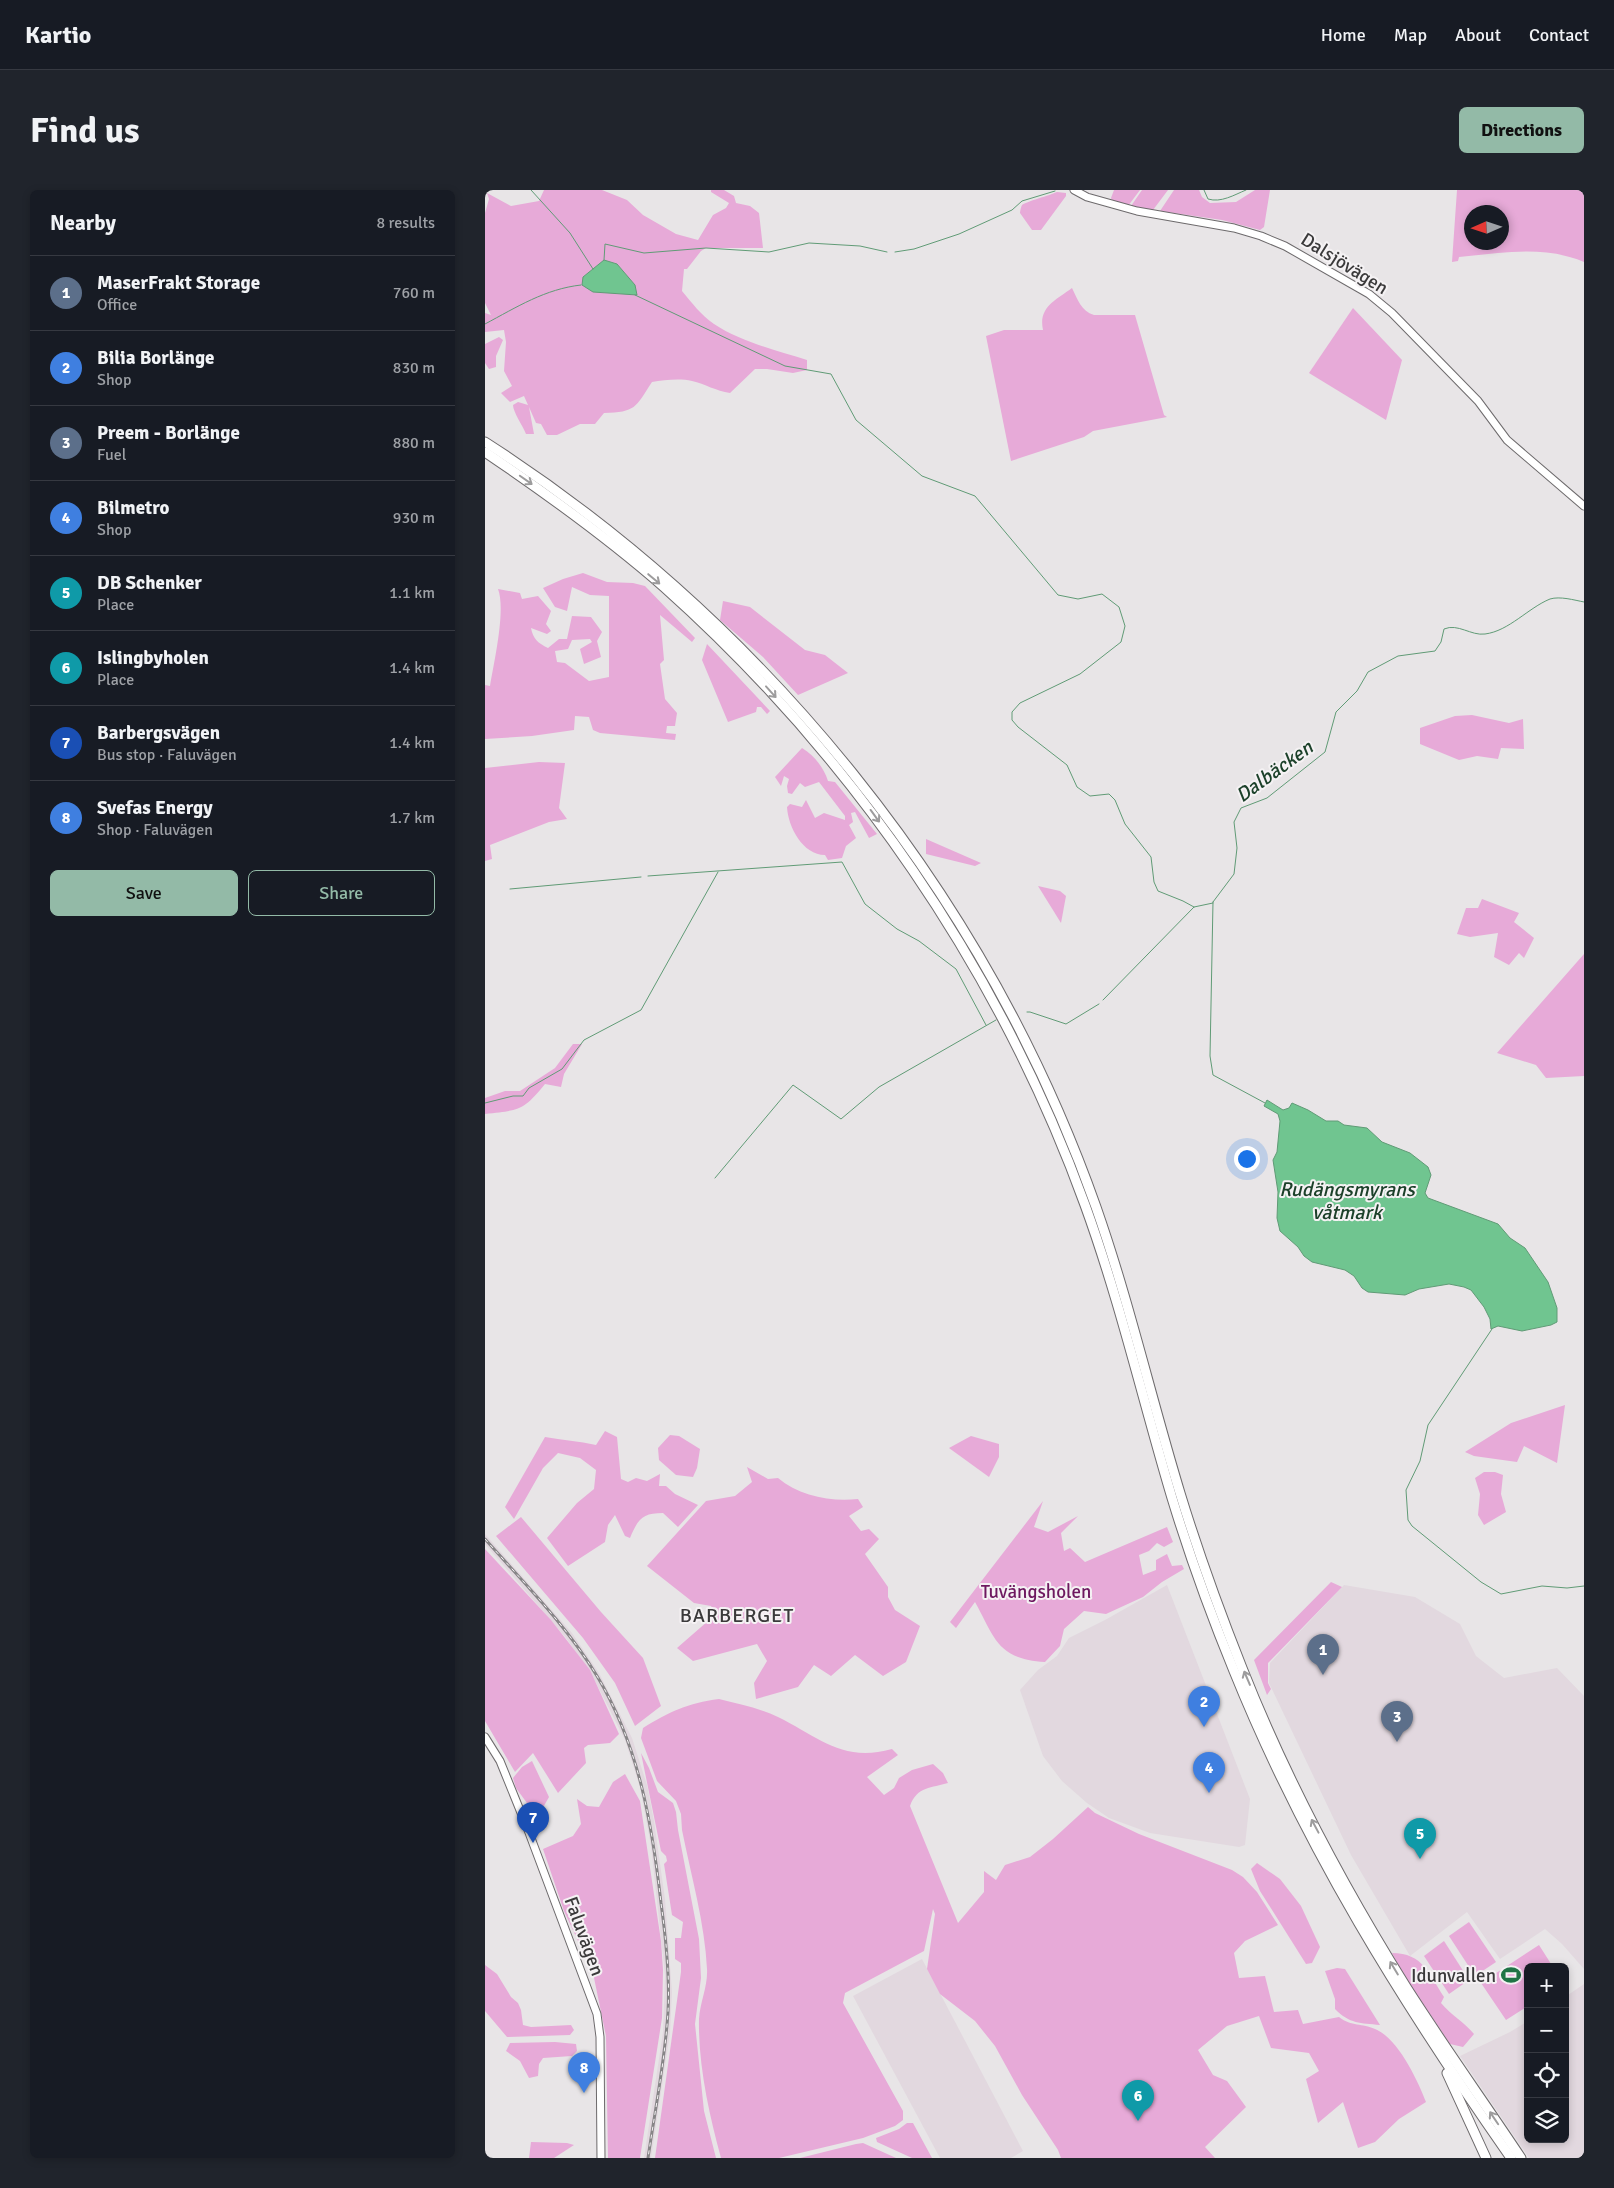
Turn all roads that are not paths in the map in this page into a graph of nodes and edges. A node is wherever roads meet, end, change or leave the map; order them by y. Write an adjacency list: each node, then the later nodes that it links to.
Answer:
1 (1074, 190): 4 (street, Dalsjövägen)
2 (485, 442): 10 (highway, one-way to 2)
3 (485, 452): 6 (highway, one-way to 6)
4 (1584, 506)
5 (485, 1737): 7 (street, Faluvägen)
6 (1432, 2044): 8 (highway); 9 (highway)
7 (601, 2158)
8 (1486, 2158)
9 (1511, 2158)
10 (1521, 2158)

